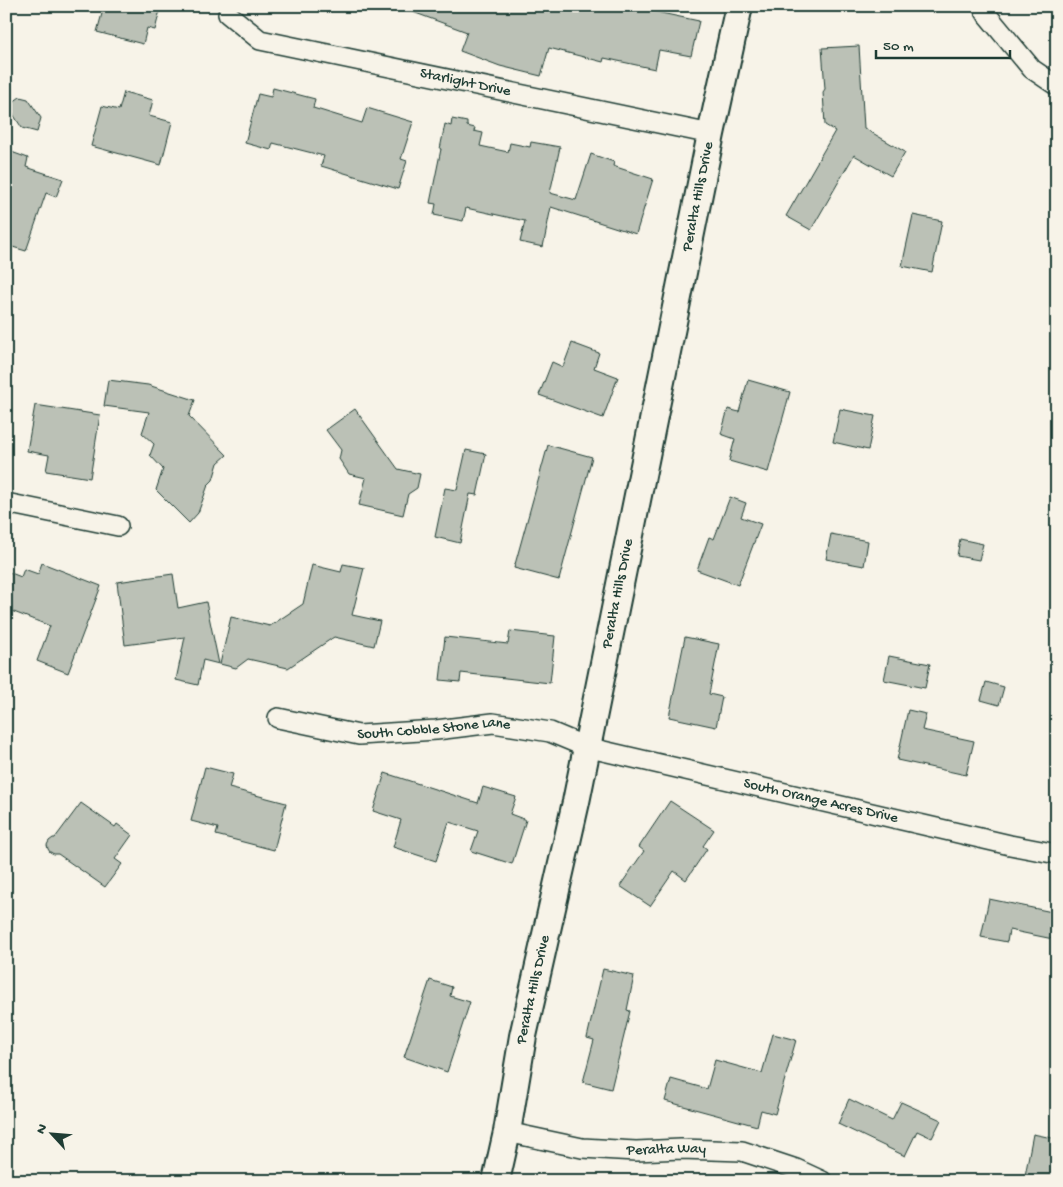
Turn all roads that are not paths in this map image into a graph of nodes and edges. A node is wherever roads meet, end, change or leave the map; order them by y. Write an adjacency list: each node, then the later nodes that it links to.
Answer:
1 (739, 6): 5 (street, Peralta Hills Drive)
2 (982, 6): 4 (street)
3 (228, 14): 5 (street, Starlight Drive)
4 (1057, 86)
5 (711, 134): 9 (street, Peralta Hills Drive)
6 (6, 502): 7 (street)
7 (118, 526)
8 (278, 718): 9 (street, South Cobble Stone Lane)
9 (586, 748): 10 (street, South Orange Acres Drive); 11 (street, Peralta Hills Drive)
10 (1057, 854)
11 (507, 1132): 12 (street, Peralta Hills Drive); 13 (street, Peralta Way)
12 (496, 1181)
13 (822, 1181)

